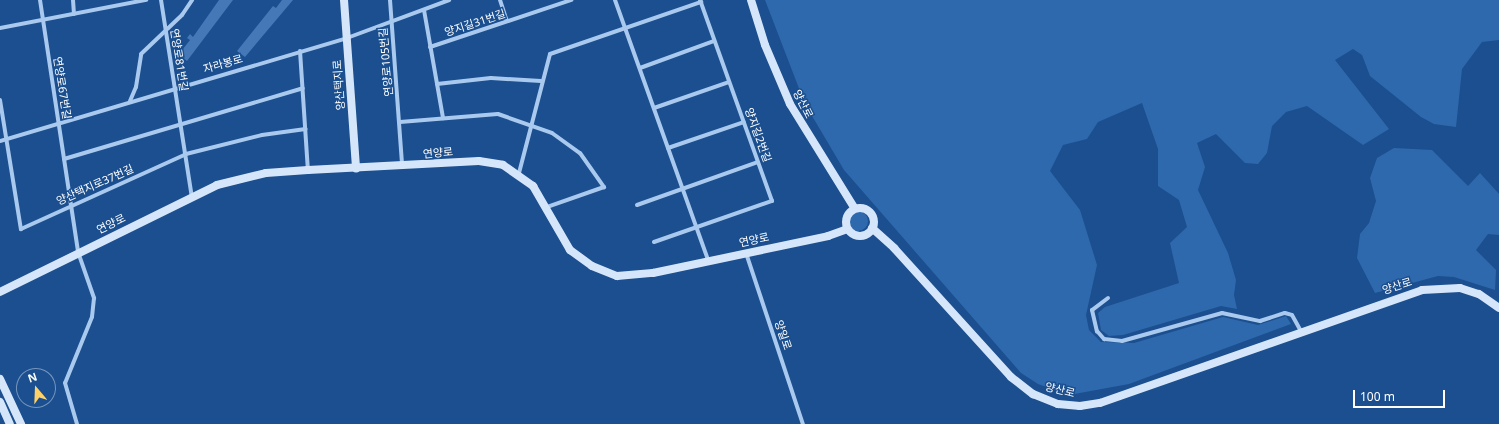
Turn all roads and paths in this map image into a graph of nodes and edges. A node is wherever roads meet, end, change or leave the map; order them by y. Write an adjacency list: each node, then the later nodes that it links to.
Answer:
1 (40, 0): 18 (street, 연양로67번길)
2 (73, 0): 17 (street)
3 (118, 0): 15 (street)
4 (146, 0): 15 (street)
5 (161, 0): 23 (street, 연양로81번길)
6 (192, 0): 23 (street)
7 (344, 0): 24 (street, 양산택지로)
8 (390, 0): 20 (street, 연양로105번길)
9 (449, 0): 16 (street, 자라봉로)
10 (500, 0): 19 (street)
11 (571, 0): 19 (street, 양지길31번길)
12 (615, 0): 21 (street)
13 (751, 0): 59 (street, 양산로)
14 (700, 1): 21 (street); 25 (street, 양지길2번길)
15 (119, 5): 17 (street)
16 (424, 10): 20 (street, 자라봉로); 26 (street)
17 (74, 14): 18 (street)
18 (42, 21): 22 (street); 41 (street, 연양로67번길)
19 (508, 21): 26 (street, 양지길31번길)
20 (391, 22): 24 (street, 자라봉로); 39 (street, 연양로105번길)
21 (624, 26): 28 (street); 29 (street)
22 (0, 28)
23 (165, 29): 32 (street, 연양로81번길); 35 (street)
24 (347, 38): 27 (street, 자라봉로); 51 (street, 양산택지로)
25 (714, 41): 28 (street); 30 (street, 양지길2번길)
26 (430, 47): 31 (street)
27 (300, 51): 32 (street, 자라봉로); 33 (street)
28 (640, 68): 36 (street)
29 (541, 81): 31 (street); 42 (street)
30 (729, 82): 36 (street); 40 (street, 양지길2번길)
31 (437, 84): 37 (street)
32 (175, 88): 35 (street, 자라봉로); 38 (street, 연양로81번길)
33 (304, 88): 38 (street); 43 (street)
34 (0, 100): 44 (street, 양산택지로37번길)
35 (130, 101): 41 (street, 자라봉로)
36 (654, 108): 46 (street)
37 (443, 118): 39 (street); 42 (street)
38 (180, 122): 47 (street, 연양로81번길); 48 (street)
39 (400, 122): 50 (street, 연양로105번길)
40 (744, 122): 46 (street); 49 (street, 양지길2번길)
41 (58, 123): 44 (street, 자라봉로); 48 (street, 연양로67번길)
42 (532, 123): 53 (street); 58 (street)
43 (306, 129): 47 (street, 양산택지로37번길); 52 (street)
44 (6, 139): 45 (street, 자라봉로); 57 (street, 양산택지로37번길)
45 (0, 141)
46 (668, 148): 54 (street)
47 (186, 154): 55 (street, 연양로81번길); 57 (street, 양산택지로37번길)
48 (64, 159): 57 (street, 연양로67번길)
49 (758, 162): 54 (street); 60 (street, 양지길2번길)
50 (402, 167): 51 (street, 연양로); 53 (street, 연양로)
51 (356, 169): 52 (street, 연양로)
52 (308, 170): 55 (street, 연양로)
53 (519, 173): 58 (street, 연양로)
54 (683, 188): 56 (street); 60 (street)
55 (192, 197): 64 (street, 연양로)
56 (637, 205)
57 (70, 206): 64 (street, 연양로67번길)
58 (547, 206): 66 (street, 연양로)
59 (855, 208): 61 (street); 62 (street)
60 (696, 227): 63 (street); 66 (street)
61 (872, 228): 62 (street); 70 (street, 양산로)
62 (847, 229): 65 (street, 연양로)
63 (654, 242)
64 (78, 252): 67 (street, 연양로); 74 (street, 연양로67번길)
65 (746, 253): 66 (street, 연양로); 75 (street, 양일로)
66 (708, 260)
67 (0, 292)
68 (1108, 298): 70 (street)
69 (1499, 308): 70 (street, 양산로)
70 (1301, 331)
71 (0, 380): 73 (street)
72 (0, 402): 73 (street)
73 (16, 423)
74 (77, 424)
75 (803, 424)

